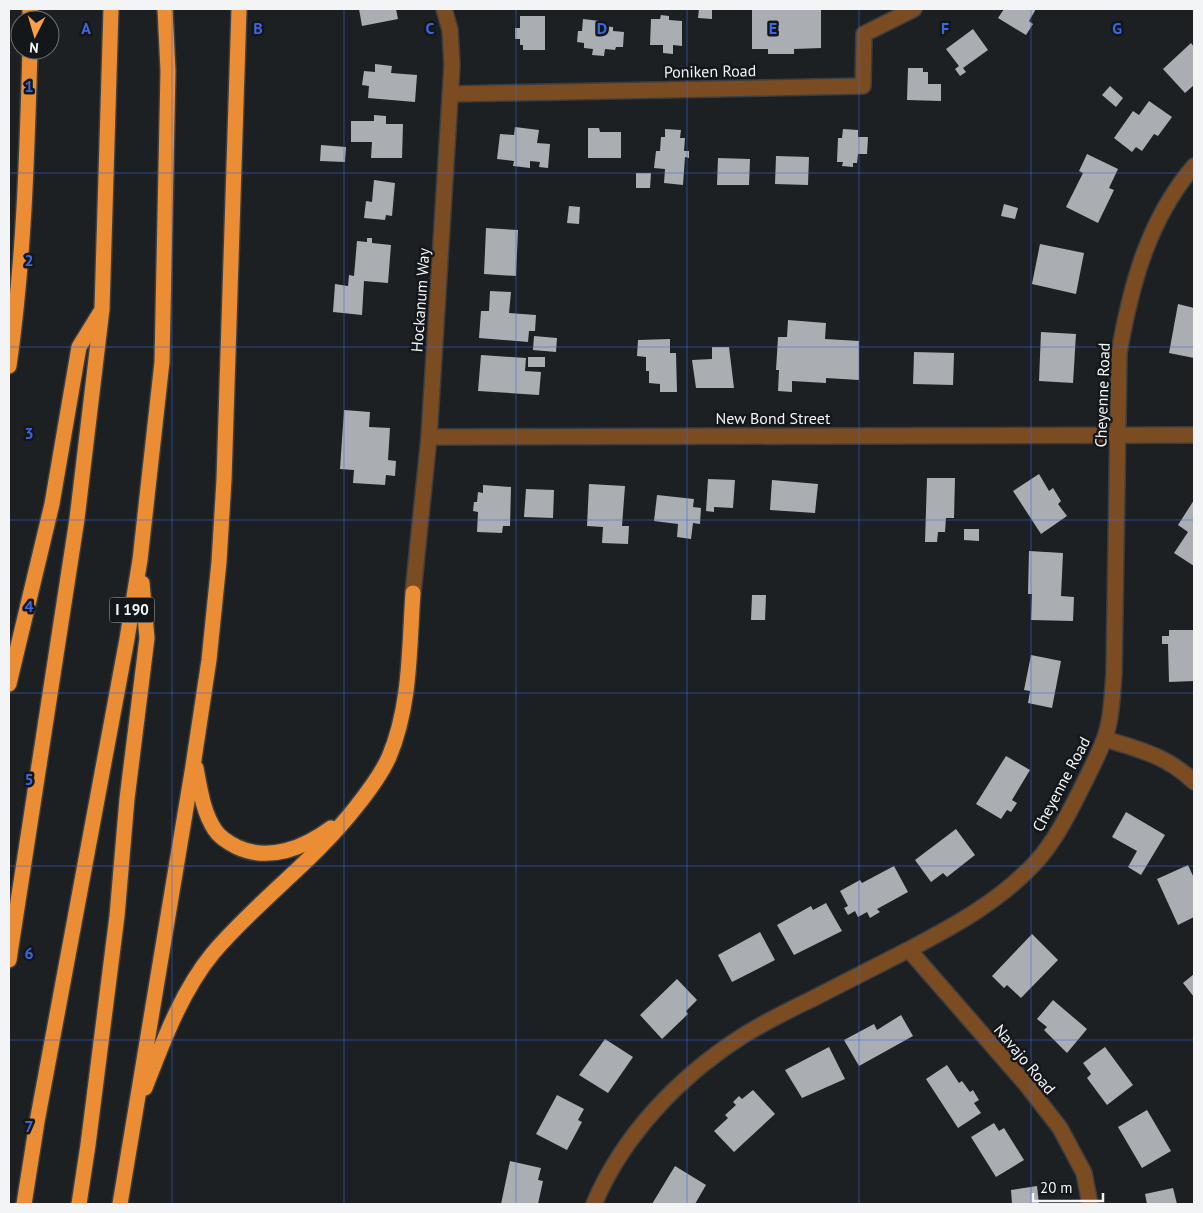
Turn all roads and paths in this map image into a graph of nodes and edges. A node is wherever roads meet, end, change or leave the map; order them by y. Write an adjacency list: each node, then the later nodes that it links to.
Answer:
1 (111, 9): 9 (highway)
2 (166, 9): 14 (highway, I 190)
3 (238, 9): 18 (highway)
4 (444, 9): 7 (street, Hockanum Way)
5 (914, 9): 7 (street, Poniken Road)
6 (30, 60): 10 (highway)
7 (450, 94): 13 (street, Hockanum Way)
8 (1194, 166): 11 (street, Cheyenne Road)
9 (102, 309): 16 (highway); 22 (highway)
10 (9, 366)
11 (1118, 435): 12 (street, New Bond Street); 13 (street, New Bond Street); 17 (street, Cheyenne Road)
12 (1194, 435)
13 (429, 437): 15 (street, Hockanum Way)
14 (140, 560): 24 (highway, I 190); 25 (highway)
15 (413, 593): 20 (highway)
16 (9, 684)
17 (1104, 738): 19 (street); 21 (street, Cheyenne Road)
18 (195, 757): 20 (highway); 23 (highway)
19 (1194, 782)
20 (354, 810): 23 (highway)
21 (909, 950): 27 (street, Cheyenne Road); 28 (street, Navajo Road)
22 (9, 960)
23 (134, 1117): 26 (highway)
24 (24, 1204)
25 (79, 1204)
26 (120, 1204)
27 (594, 1204)
28 (1090, 1204)

